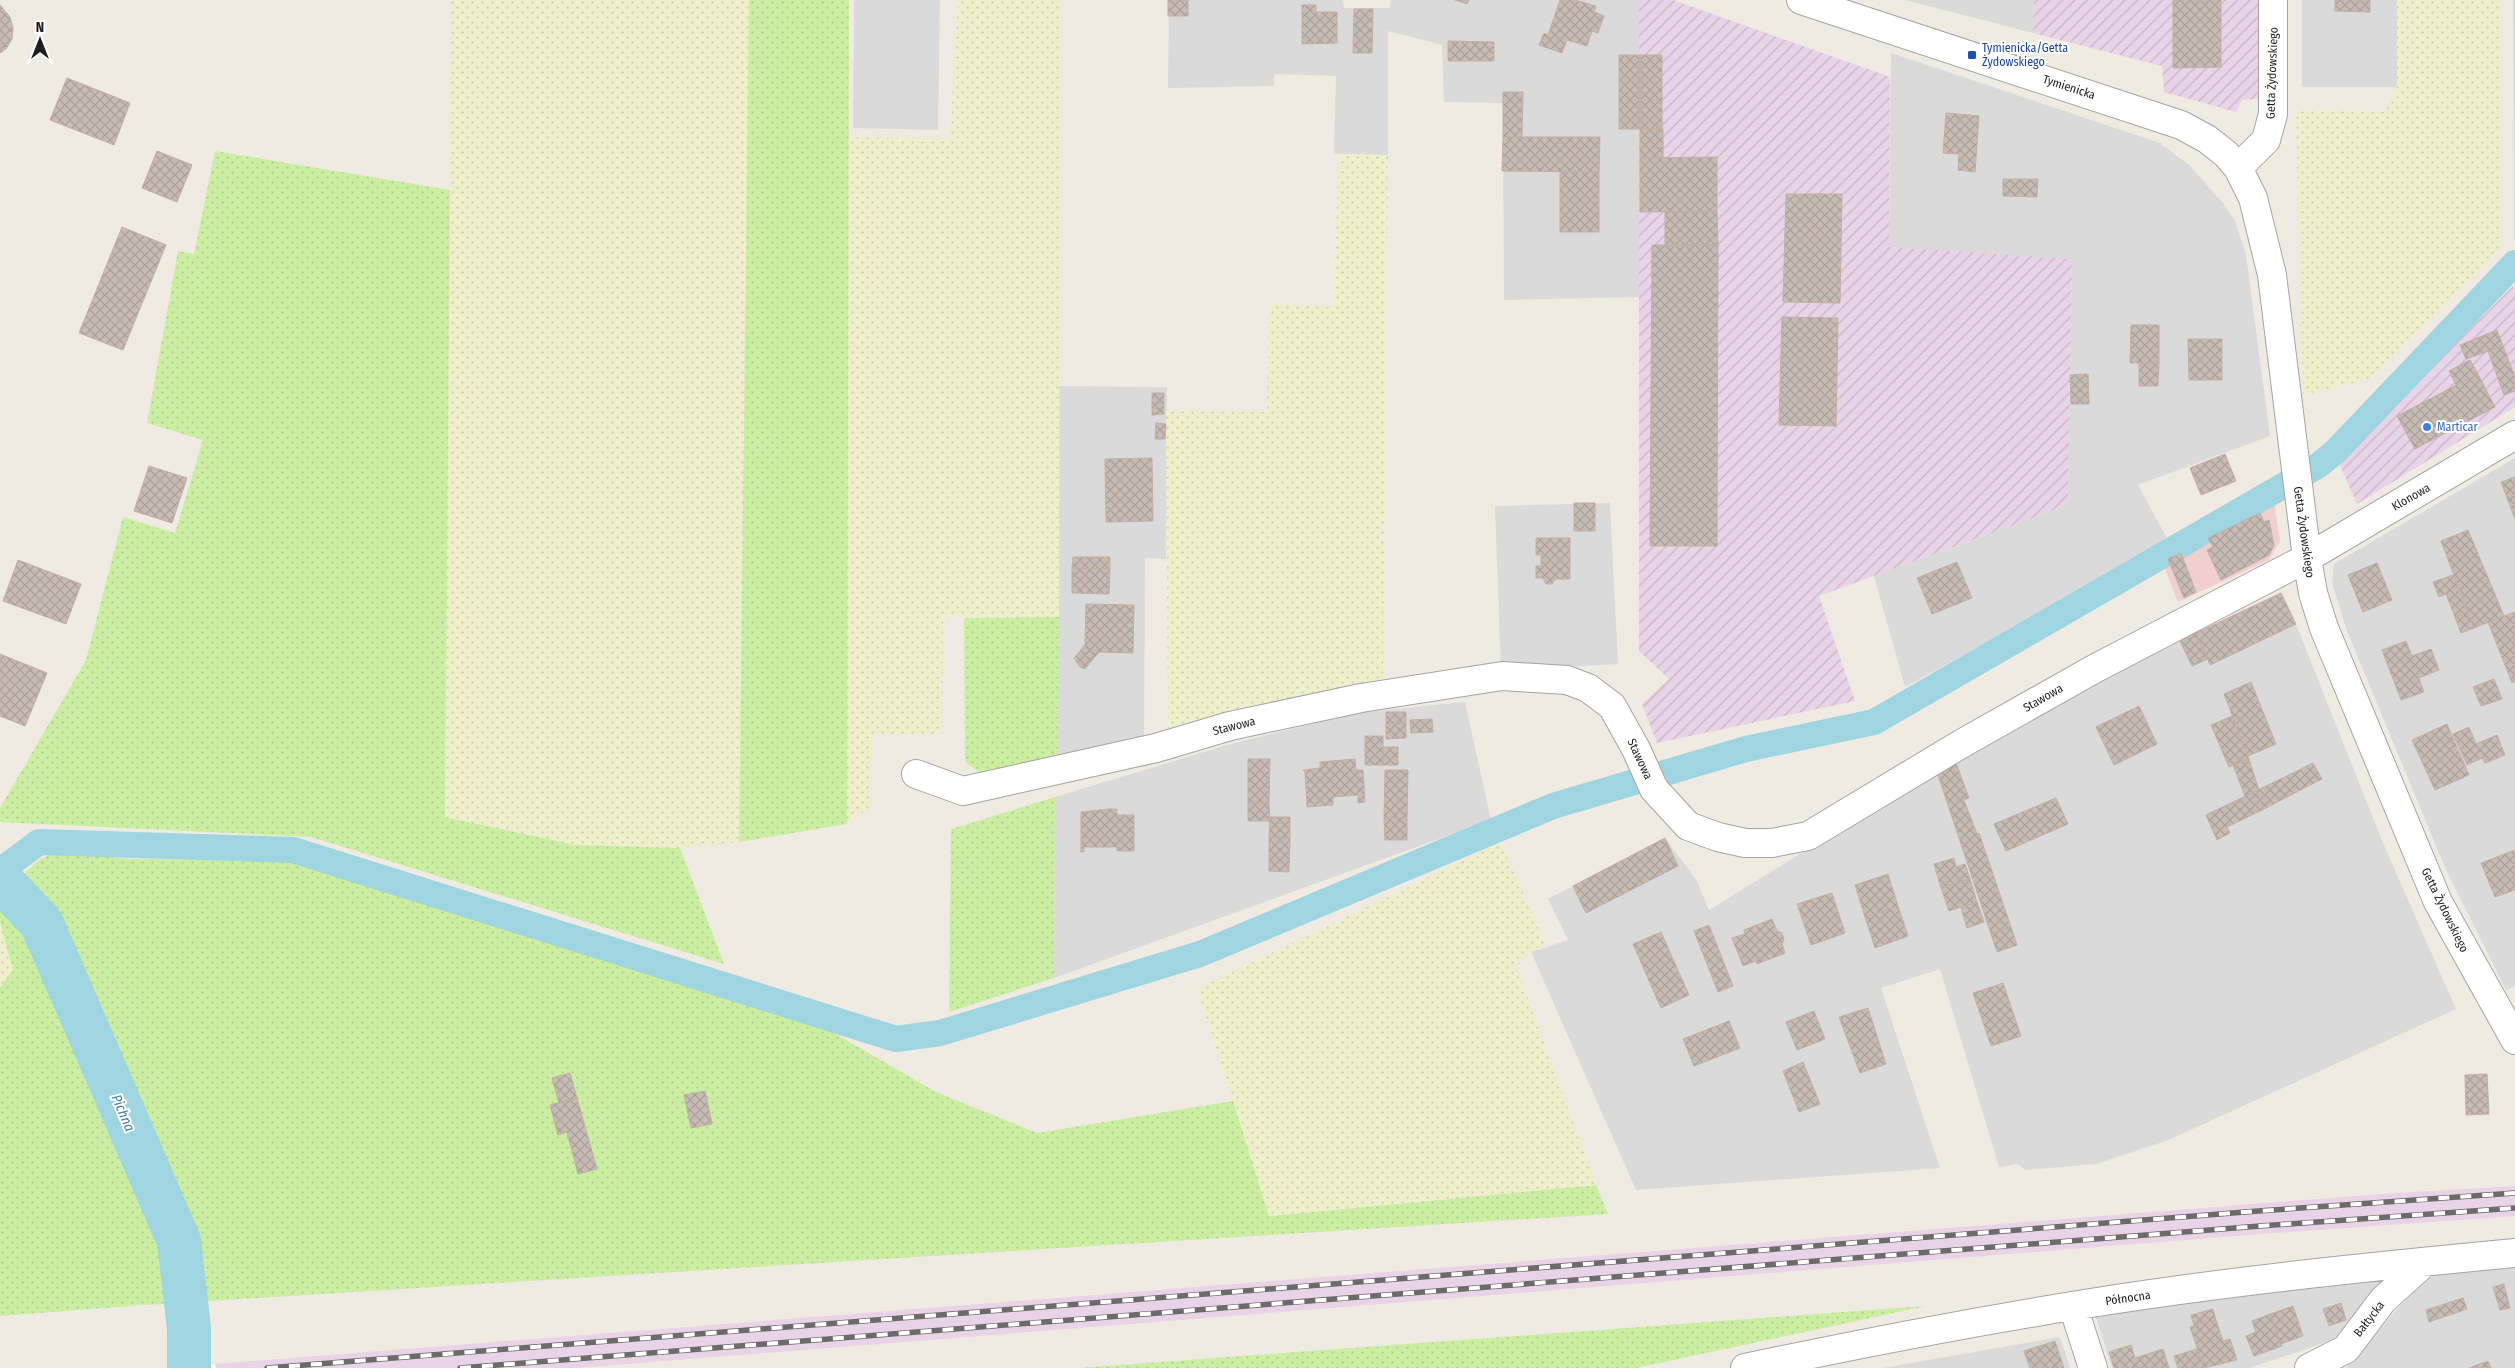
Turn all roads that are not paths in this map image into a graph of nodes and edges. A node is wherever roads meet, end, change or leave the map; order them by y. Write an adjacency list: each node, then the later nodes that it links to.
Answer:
1 (1802, 0): 3 (street, Tymienicka)
2 (2273, 0): 3 (street, Getta Żydowskiego)
3 (2238, 168): 5 (street, Getta Żydowskiego)
4 (2515, 436): 5 (street, Klonowa)
5 (2307, 558): 6 (street, Stawowa); 7 (street, Getta Żydowskiego)
6 (916, 774)
7 (2515, 1040)
8 (2515, 1253): 9 (street, Północna)
9 (2425, 1262): 10 (street, Północna); 14 (street, Bałtycka)
10 (2073, 1306): 11 (street, Północna); 13 (street)
11 (1853, 1357): 12 (street, Północna)
12 (1745, 1368)
13 (2093, 1368)
14 (2308, 1368)

